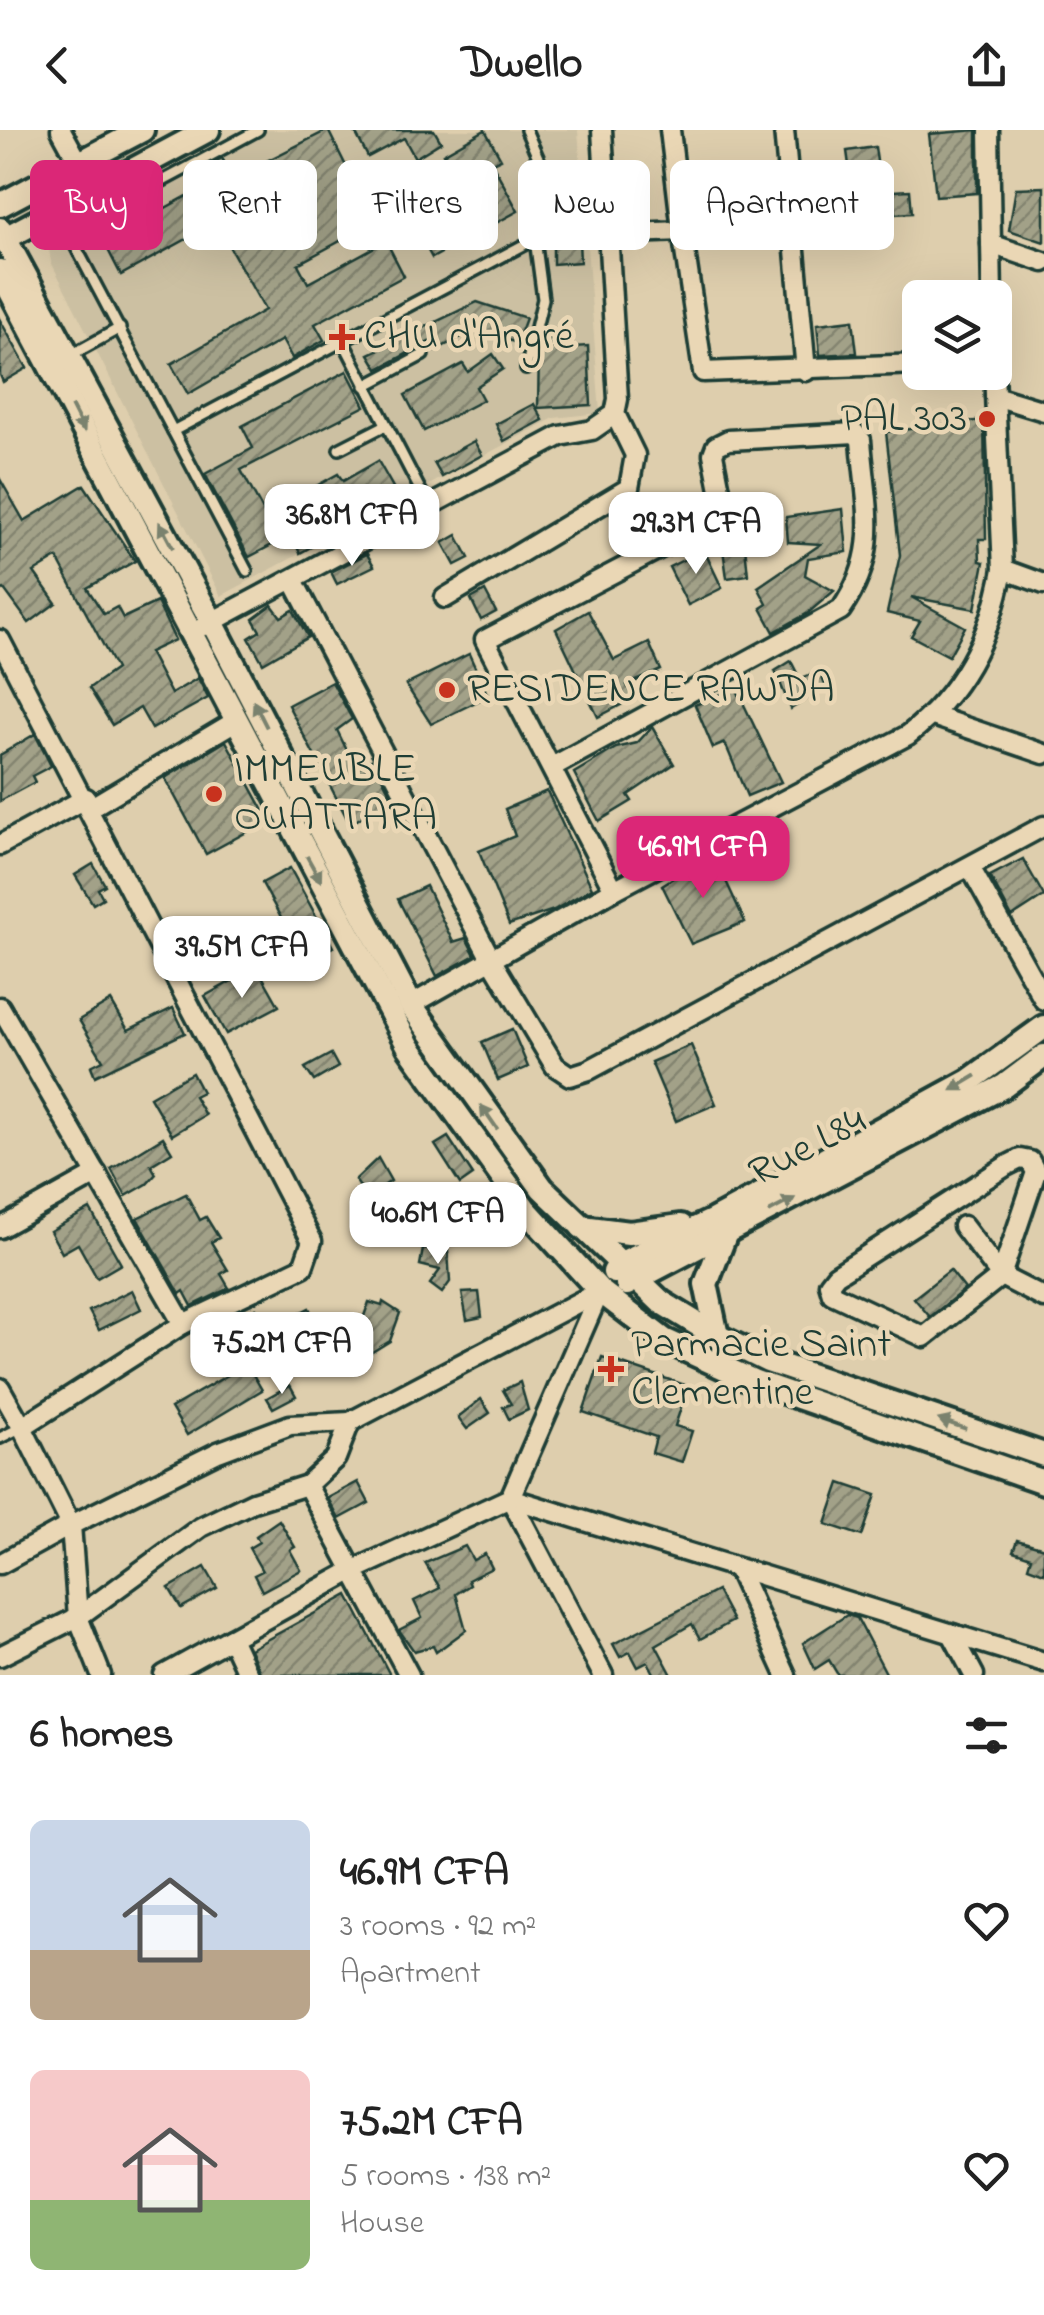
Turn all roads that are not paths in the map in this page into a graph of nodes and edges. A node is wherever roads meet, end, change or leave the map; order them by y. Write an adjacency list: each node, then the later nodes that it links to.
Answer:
1 (60, 130): 10 (street)
2 (142, 130): 11 (main road)
3 (208, 130): 18 (main road)
4 (258, 130): 28 (lane)
5 (526, 130): 12 (lane)
6 (602, 130): 13 (street)
7 (670, 130): 14 (street)
8 (784, 130): 15 (street)
9 (988, 130): 19 (street)
10 (78, 160)
11 (86, 160)
12 (540, 160)
13 (603, 160)
14 (674, 160)
15 (787, 160)
16 (30, 190): 17 (main road)
17 (0, 206)
18 (2, 236): 31 (main road)
19 (990, 244): 25 (street); 27 (street)
20 (518, 248): 29 (lane)
21 (536, 250): 33 (lane)
22 (608, 250): 39 (street)
23 (685, 250): 34 (street)
24 (795, 250): 34 (street)
25 (1044, 262)
26 (0, 271): 31 (main road)
27 (991, 280)
28 (120, 328): 31 (lane); 41 (lane)
29 (342, 339): 35 (lane); 41 (lane)
30 (423, 355): 35 (lane)
31 (61, 361): 49 (main road, one-way to 31); 50 (main road, one-way to 50)
32 (902, 365): 34 (street)
33 (526, 369)
34 (806, 371)
35 (365, 386): 40 (lane)
36 (995, 390): 37 (street)
37 (995, 396): 38 (street); 44 (street)
38 (1044, 412)
39 (615, 414): 43 (street); 48 (street)
40 (384, 426): 42 (lane); 43 (lane)
41 (173, 430): 45 (lane)
42 (339, 449)
43 (428, 506): 46 (street)
44 (1003, 570): 47 (street); 52 (street)
45 (247, 571)
46 (293, 580): 49 (street); 61 (street)
47 (1044, 584)
48 (446, 598)
49 (212, 622): 50 (street); 63 (main road, one-way to 49)
50 (189, 633): 53 (main road)
51 (0, 640): 56 (street)
52 (933, 716): 54 (street); 60 (street)
53 (234, 722): 56 (street); 75 (main road, one-way to 75)
54 (1044, 754)
55 (552, 767): 55 (street); 60 (street)
56 (88, 803): 58 (street); 77 (street)
57 (1044, 826): 59 (street)
58 (0, 845)
59 (970, 866): 61 (street); 62 (street)
60 (614, 890): 61 (street)
61 (492, 962): 63 (street)
62 (1044, 1000)
63 (411, 1005): 69 (main road, one-way to 63)
64 (0, 1007): 67 (street)
65 (1044, 1027): 70 (main road, one-way to 70)
66 (1044, 1056): 70 (main road, Rue L84, one-way to 66)
67 (97, 1174): 71 (street); 77 (street)
68 (962, 1226): 73 (street)
69 (582, 1227): 70 (main road); 72 (main road)
70 (720, 1227): 72 (main road); 74 (main road, Rue L84); 78 (main road)
71 (0, 1228)
72 (620, 1264): 74 (main road); 75 (main road)
73 (1001, 1276): 73 (street); 76 (street)
74 (637, 1282): 75 (main road, Rue L84); 78 (main road)
75 (600, 1291): 80 (street); 84 (main road); 86 (street)
76 (1044, 1298)
77 (183, 1324): 81 (street)
78 (716, 1336): 83 (main road, one-way to 78)
79 (0, 1388): 81 (street)
80 (350, 1422): 85 (street); 87 (street)
81 (22, 1427): 82 (lane); 87 (street)
82 (0, 1438)
83 (1044, 1455)
84 (1044, 1482)
85 (307, 1485): 90 (street); 91 (street)
86 (510, 1498): 89 (street); 90 (street); 100 (street)
87 (71, 1525): 88 (street); 91 (street)
88 (0, 1564)
89 (737, 1568): 92 (street); 101 (street)
90 (352, 1571): 93 (street); 99 (street)
91 (78, 1616): 94 (street); 96 (street)
92 (952, 1634): 95 (street); 102 (street)
93 (232, 1638): 97 (street); 98 (street)
94 (0, 1656)
95 (1044, 1662)
96 (101, 1675)
97 (164, 1675)
98 (248, 1675)
99 (409, 1675)
100 (603, 1675)
101 (786, 1675)
102 (974, 1675)

